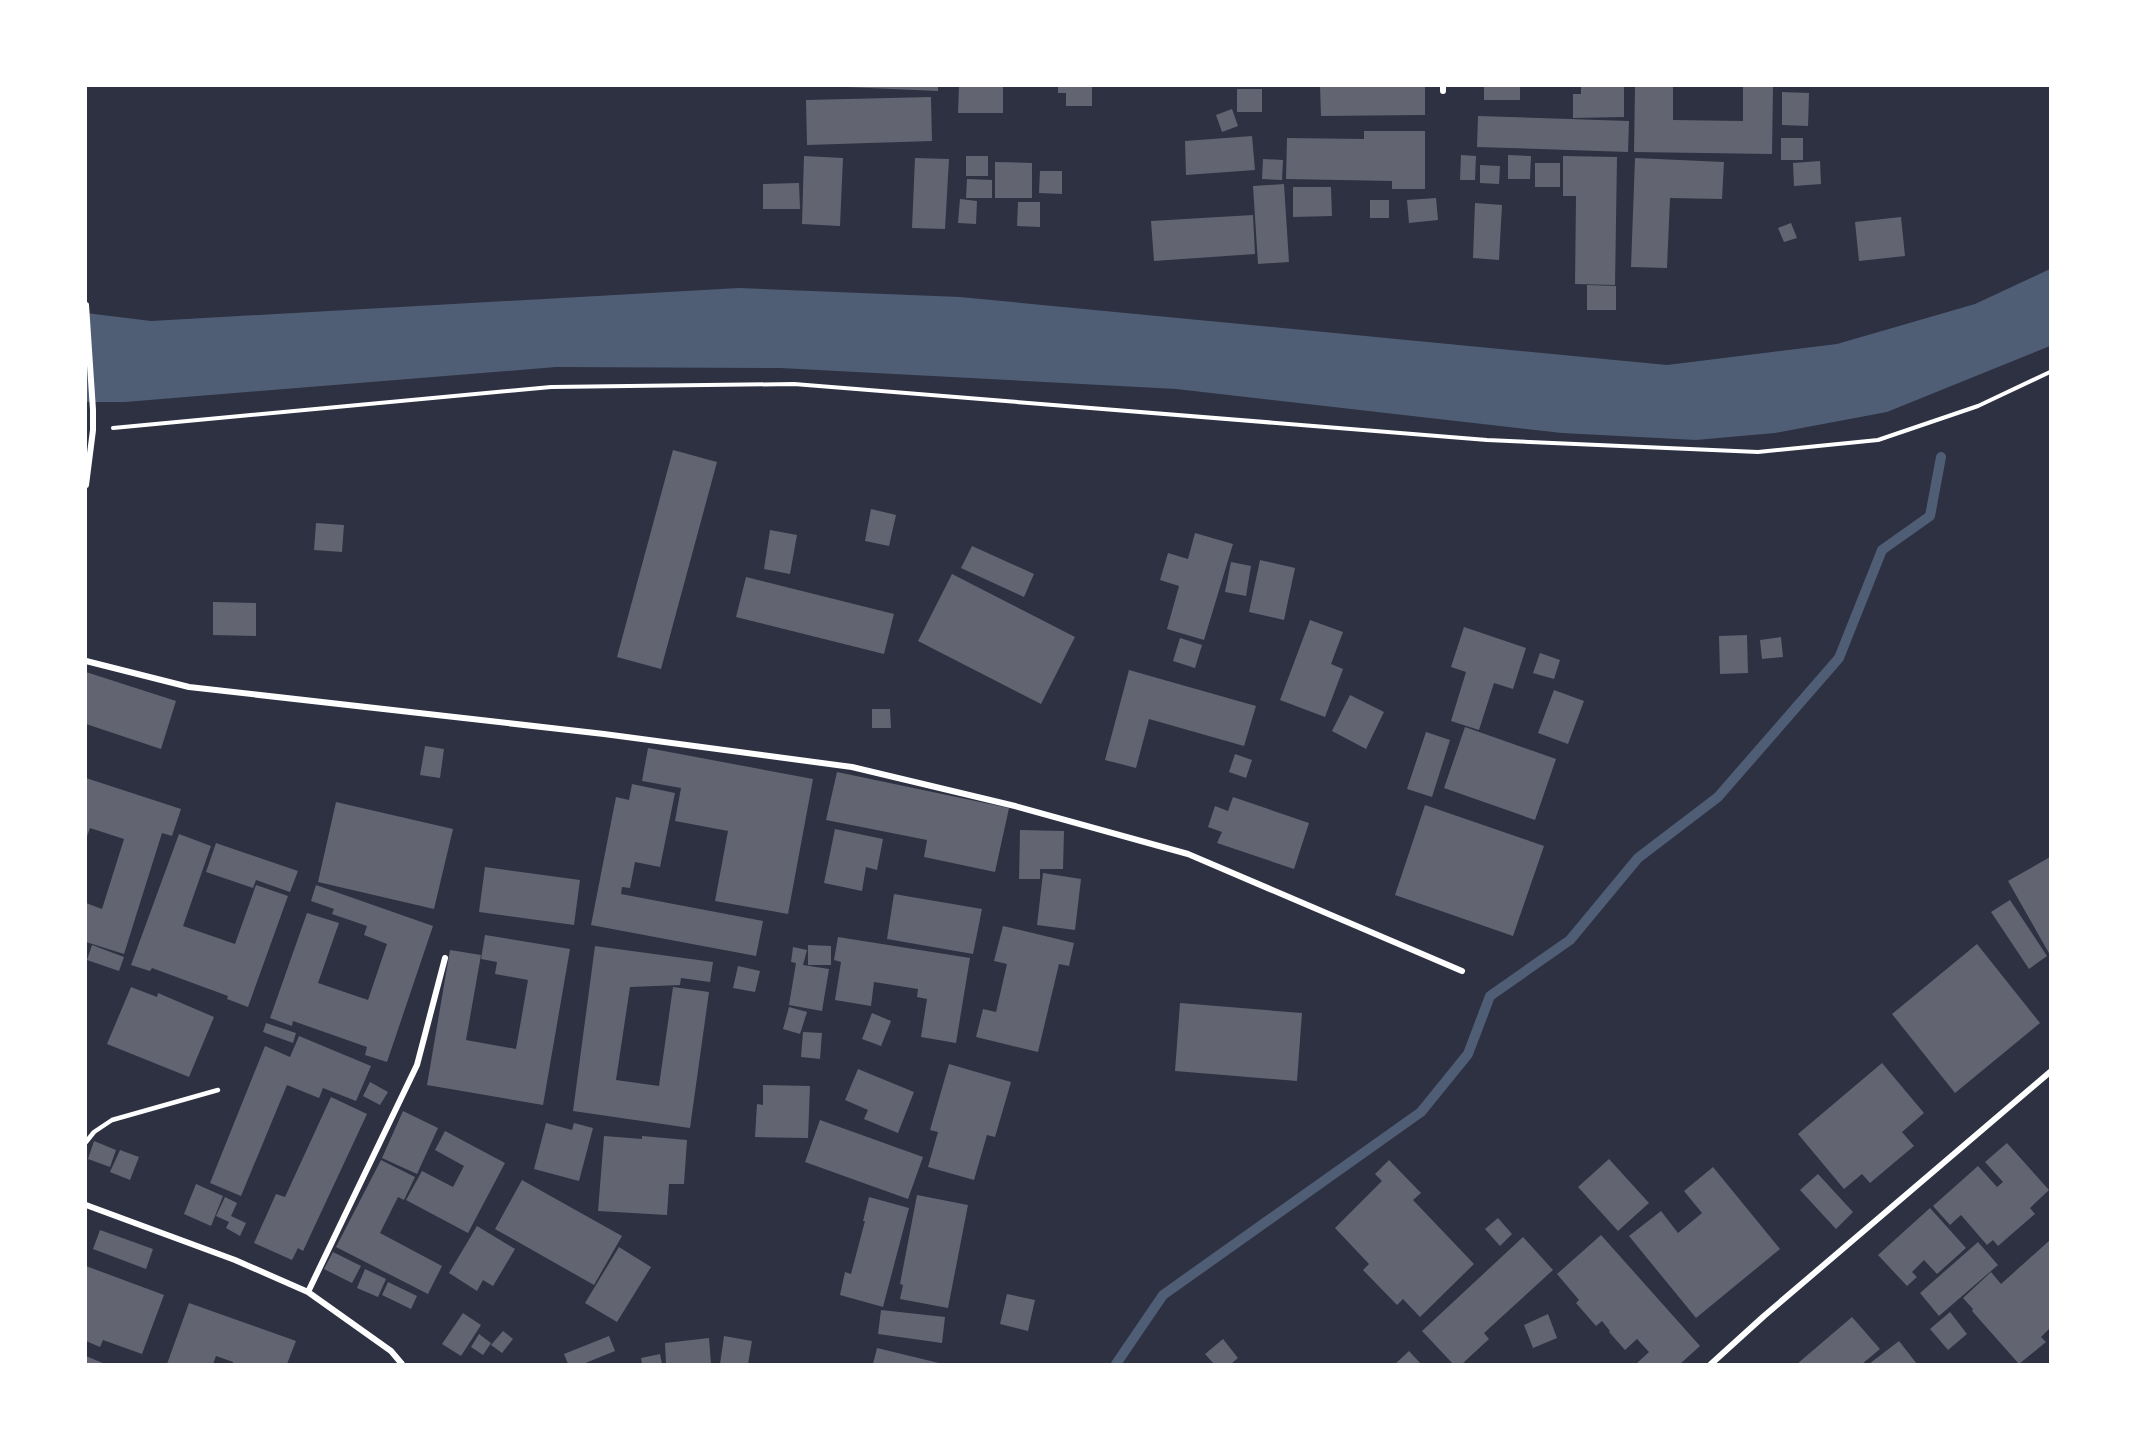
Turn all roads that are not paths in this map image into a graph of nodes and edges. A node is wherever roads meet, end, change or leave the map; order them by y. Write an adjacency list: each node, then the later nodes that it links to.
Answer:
1 (86, 306): 2 (street)
2 (86, 485)
3 (86, 661): 5 (street)
4 (445, 958): 10 (street)
5 (1462, 971)
6 (2050, 1072): 12 (street)
7 (218, 1090): 8 (lane)
8 (86, 1142)
9 (86, 1205): 10 (street)
10 (308, 1292): 11 (street)
11 (402, 1365)
12 (1711, 1365)

